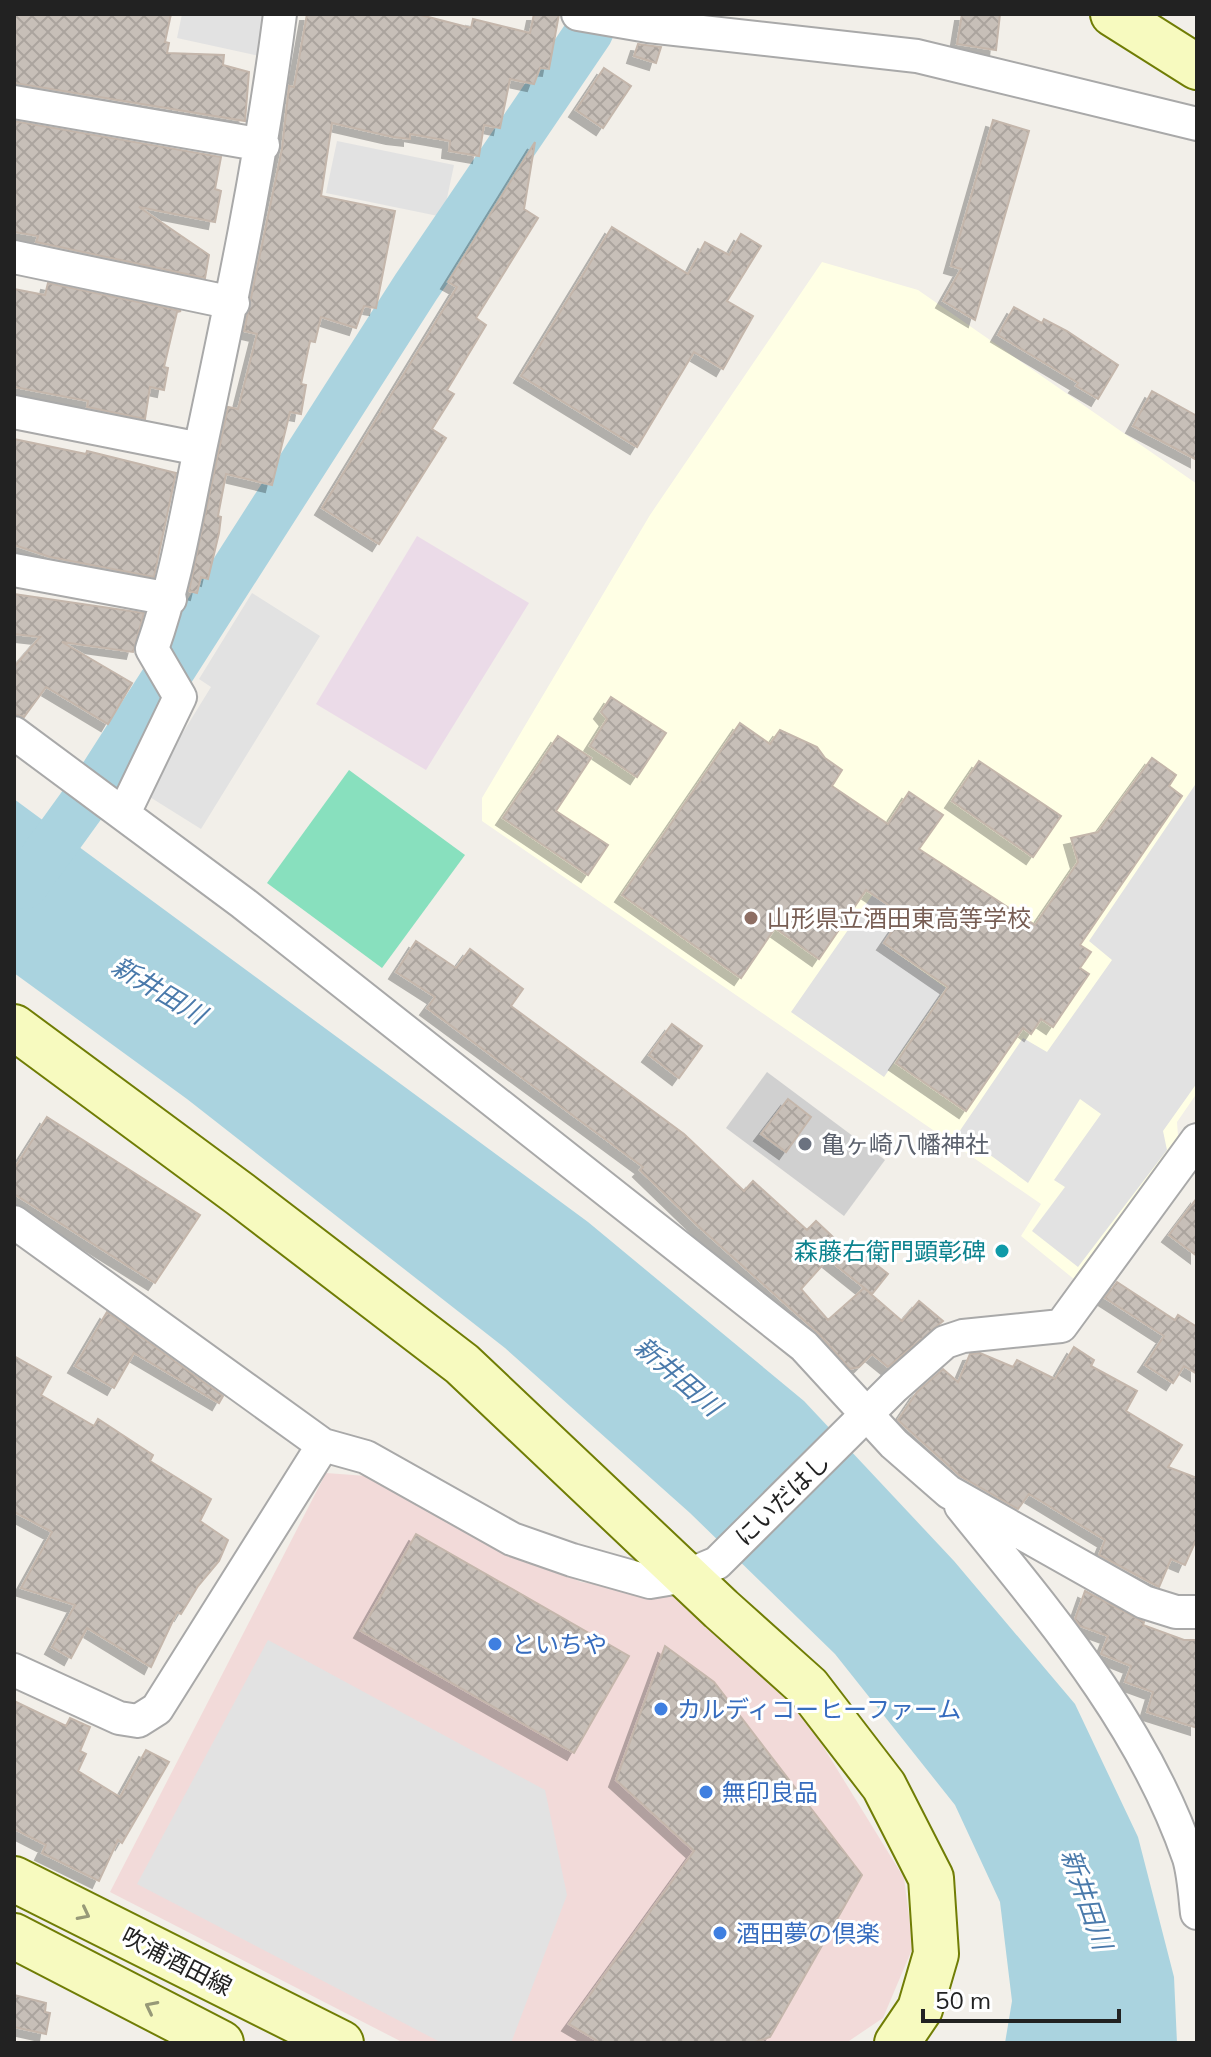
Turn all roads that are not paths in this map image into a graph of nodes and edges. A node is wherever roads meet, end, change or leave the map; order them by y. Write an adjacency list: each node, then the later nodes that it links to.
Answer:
1 (280, 14): 7 (street)
2 (578, 14): 6 (street)
3 (1113, 14): 4 (street)
4 (1197, 67)
5 (14, 102): 7 (street)
6 (1197, 124)
7 (263, 145): 9 (street)
8 (14, 257): 9 (street)
9 (233, 303): 11 (street)
10 (14, 412): 11 (street)
11 (200, 449): 13 (street)
12 (14, 570): 13 (street)
13 (170, 599): 15 (street)
14 (14, 733): 15 (street)
15 (124, 813): 19 (street)
16 (14, 1027): 22 (street)
17 (1197, 1140): 19 (street, にいだはし)
18 (14, 1222): 20 (street)
19 (858, 1425): 21 (street); 22 (street, にいだはし)
20 (323, 1445): 22 (street); 24 (street)
21 (949, 1492): 23 (street); 26 (street)
22 (701, 1569): 30 (street)
23 (1197, 1612)
24 (14, 1670)
25 (14, 1879): 29 (street, 吹浦酒田線, one-way to 29)
26 (1197, 1913)
27 (14, 1936): 28 (street, one-way to 27)
28 (221, 2043)
29 (341, 2043)
30 (897, 2043)

